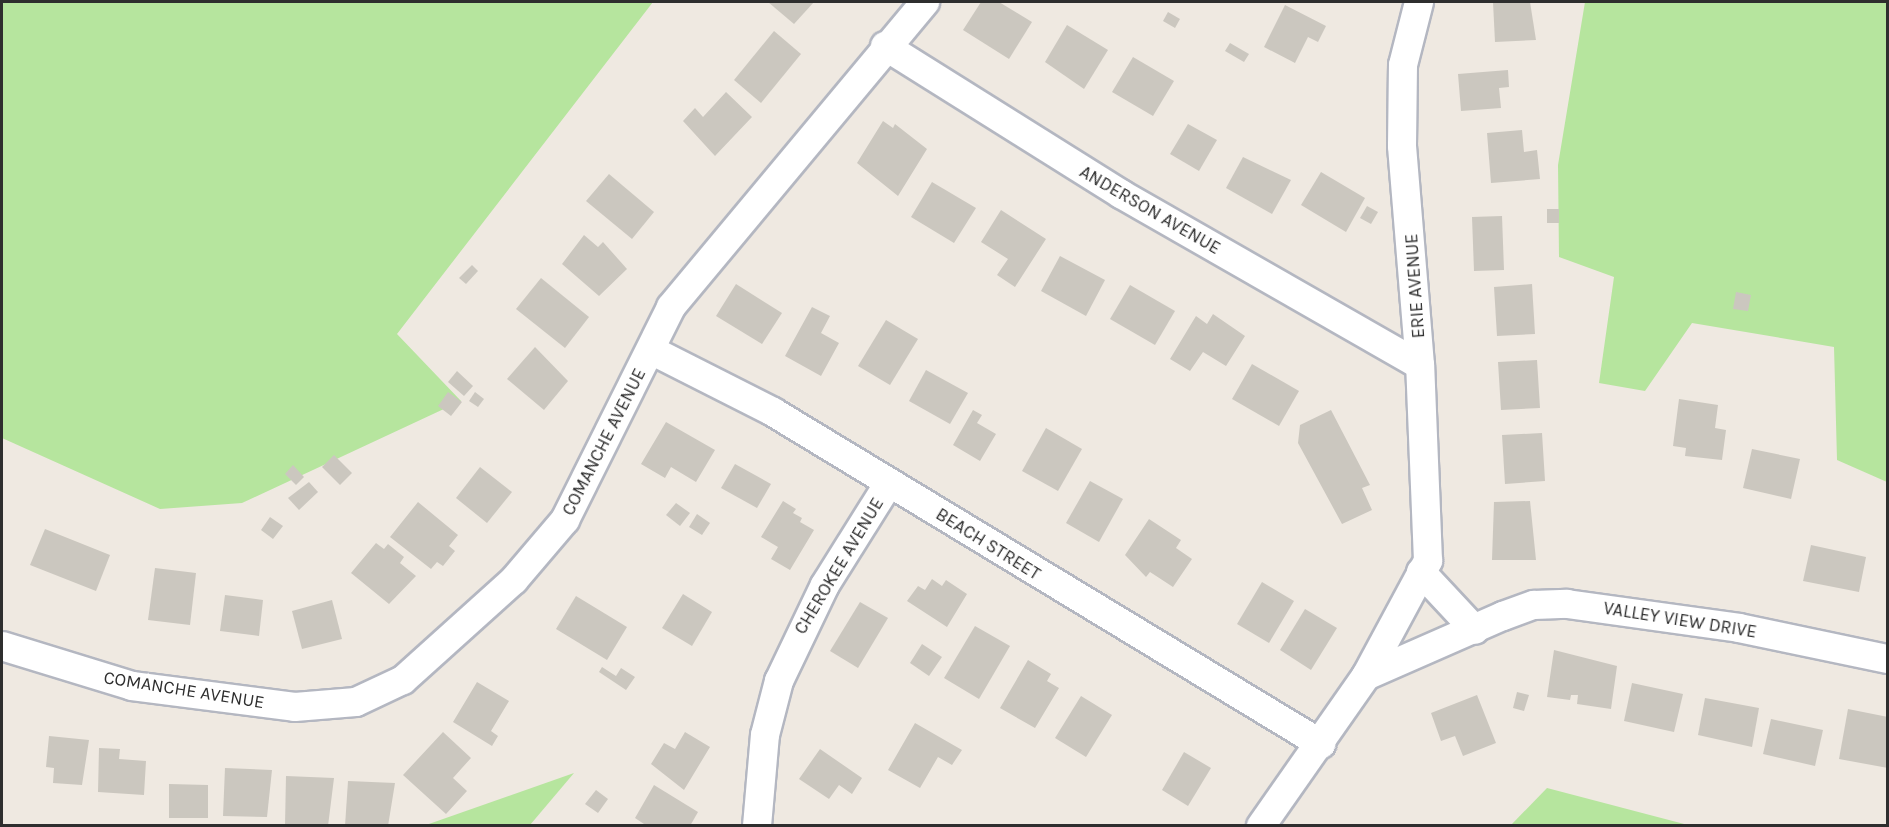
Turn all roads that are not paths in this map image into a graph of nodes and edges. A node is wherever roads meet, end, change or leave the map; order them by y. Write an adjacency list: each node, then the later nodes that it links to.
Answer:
1 (925, 2): 3 (street, COMANCHE AVENUE)
2 (1419, 2): 5 (street, ERIE AVENUE)
3 (885, 46): 4 (street, COMANCHE AVENUE); 5 (street, ANDERSON AVENUE)
4 (651, 350): 6 (street, BEACH STREET); 9 (street, COMANCHE AVENUE)
5 (1420, 365): 7 (street, ERIE AVENUE)
6 (889, 483): 12 (street, BEACH STREET); 13 (street, CHEROKEE AVENUE)
7 (1421, 572): 8 (street); 11 (street, ERIE AVENUE)
8 (1475, 630): 10 (street, VALLEY VIEW DRIVE); 11 (street)
9 (2, 646)
10 (1887, 659)
11 (1366, 676): 12 (street, ERIE AVENUE)
12 (1321, 744): 14 (street, ERIE AVENUE)
13 (757, 825)
14 (1261, 825)

